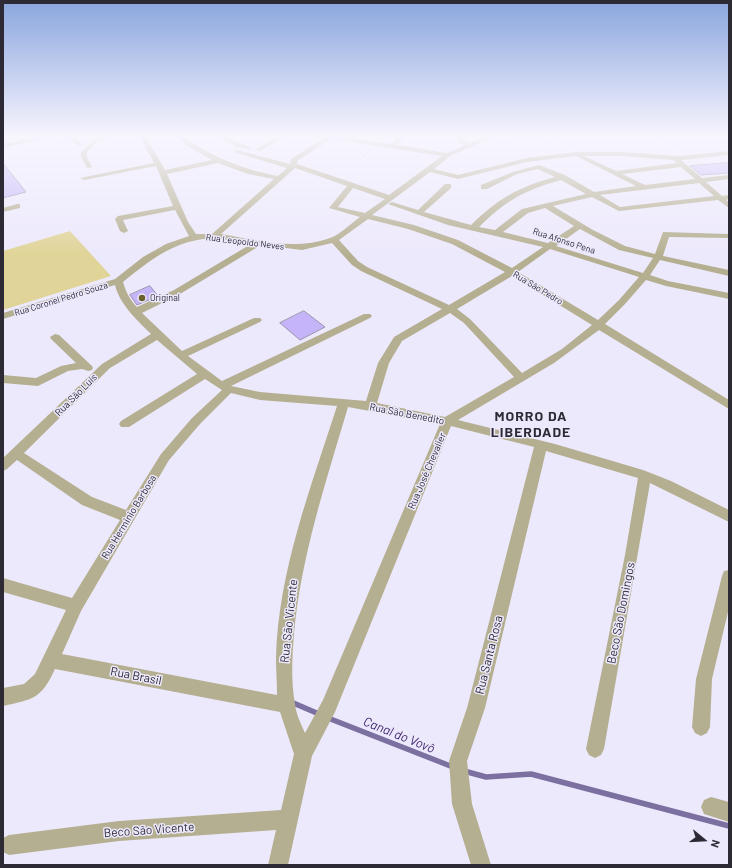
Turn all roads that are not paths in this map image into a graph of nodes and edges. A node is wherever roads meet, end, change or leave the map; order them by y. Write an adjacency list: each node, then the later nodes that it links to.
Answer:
1 (97, 176): 16 (street)
2 (164, 176): 33 (street)
3 (266, 176): 17 (street)
4 (282, 176): 17 (street)
5 (291, 176): 25 (street)
6 (324, 176): 20 (street, Rua Afonso Pena)
7 (424, 176): 29 (street, Rua Leopoldo Neves)
8 (452, 176): 9 (street)
9 (464, 176)
10 (511, 176): 18 (street)
11 (559, 176): 14 (street)
12 (621, 176): 23 (street)
13 (694, 176): 19 (street)
14 (562, 177): 24 (street); 26 (street)
15 (729, 177): 19 (street)
16 (84, 178)
17 (278, 178): 42 (street)
18 (504, 178): 22 (street); 24 (street)
19 (698, 180): 23 (street); 28 (street)
20 (352, 185): 29 (street, Rua Afonso Pena); 36 (street, Rua São Pedro)
21 (448, 186): 35 (street)
22 (484, 187)
23 (643, 187): 26 (street)
24 (526, 188): 39 (street)
25 (273, 192)
26 (594, 194): 28 (street); 30 (street)
27 (729, 197): 28 (street)
28 (719, 198): 32 (street)
29 (391, 201): 35 (street, Rua Afonso Pena); 36 (street, Rua Leopoldo Neves)
30 (546, 205): 37 (street); 41 (street)
31 (17, 206): 34 (street)
32 (729, 206)
33 (178, 207): 40 (street); 44 (street)
34 (3, 210)
35 (423, 212): 38 (street); 39 (street, Rua Afonso Pena)
36 (366, 216): 38 (street, Rua São Pedro); 45 (street, Rua Leopoldo Neves)
37 (580, 225): 47 (street); 48 (street)
38 (411, 227): 49 (street, Rua São Pedro)
39 (473, 228): 41 (street, Rua Afonso Pena)
40 (124, 231)
41 (496, 234): 47 (street, Rua Afonso Pena)
42 (214, 236): 44 (street, Rua Leopoldo Neves); 46 (street, Rua Leopoldo Neves)
43 (729, 236): 48 (street, Rua José Chevalier)
44 (194, 237): 52 (street, Rua Leopoldo Neves)
45 (334, 240): 46 (street, Rua Leopoldo Neves); 54 (street)
46 (259, 243): 55 (street)
47 (550, 246): 49 (street); 51 (street, Rua Afonso Pena)
48 (658, 258): 50 (street); 51 (street, Rua José Chevalier)
49 (512, 272): 54 (street); 59 (street, Rua São Pedro)
50 (729, 273)
51 (644, 277): 53 (street, Rua Afonso Pena); 59 (street, Rua José Chevalier)
52 (118, 281): 55 (street, Rua São Benedito); 56 (street, Rua Coronel Pedro Souza)
53 (729, 296)
54 (448, 309): 66 (street); 71 (street)
55 (135, 312): 60 (street, Rua São Benedito)
56 (3, 316)
57 (367, 316): 68 (street, Rua Herminio Barbosa)
58 (256, 320): 62 (street)
59 (598, 324): 66 (street, Rua José Chevalier); 70 (street, Rua São Pedro)
60 (157, 335): 62 (street, Rua São Benedito); 65 (street, Rua São Luís)
61 (55, 337): 63 (street)
62 (181, 355): 64 (street, Rua São Benedito)
63 (84, 365): 65 (street); 67 (street)
64 (205, 374): 68 (street, Rua São Benedito); 73 (street)
65 (97, 375): 75 (street, Rua São Luís)
66 (520, 377): 72 (street, Rua José Chevalier)
67 (3, 379)
68 (225, 388): 69 (street, Rua São Benedito); 79 (street, Rua Herminio Barbosa)
69 (343, 403): 71 (street, Rua São Benedito); 85 (street, Rua São Vicente)
70 (729, 405)
71 (370, 406): 72 (street, Rua São Benedito)
72 (447, 421): 74 (street, Rua São Benedito); 88 (street, Rua José Chevalier)
73 (125, 424)
74 (541, 445): 77 (street, Rua São Benedito); 92 (street, Rua Santa Rosa)
75 (17, 454): 76 (street, Rua São Luís); 79 (street)
76 (3, 466)
77 (645, 476): 78 (street, Rua São Benedito); 87 (street, Beco São Domingos)
78 (729, 516)
79 (128, 517): 82 (street, Rua Herminio Barbosa)
80 (729, 576): 86 (street)
81 (3, 585): 82 (street)
82 (76, 606): 83 (street, Rua Herminio Barbosa)
83 (52, 660): 84 (street); 85 (street, Rua Brasil)
84 (3, 697)
85 (285, 700): 88 (street, Rua São Vicente)
86 (701, 727)
87 (594, 749)
88 (303, 754): 89 (street)
89 (288, 819): 90 (street, Beco São Vicente); 91 (street)
90 (9, 845)
91 (278, 865)
92 (480, 865)

